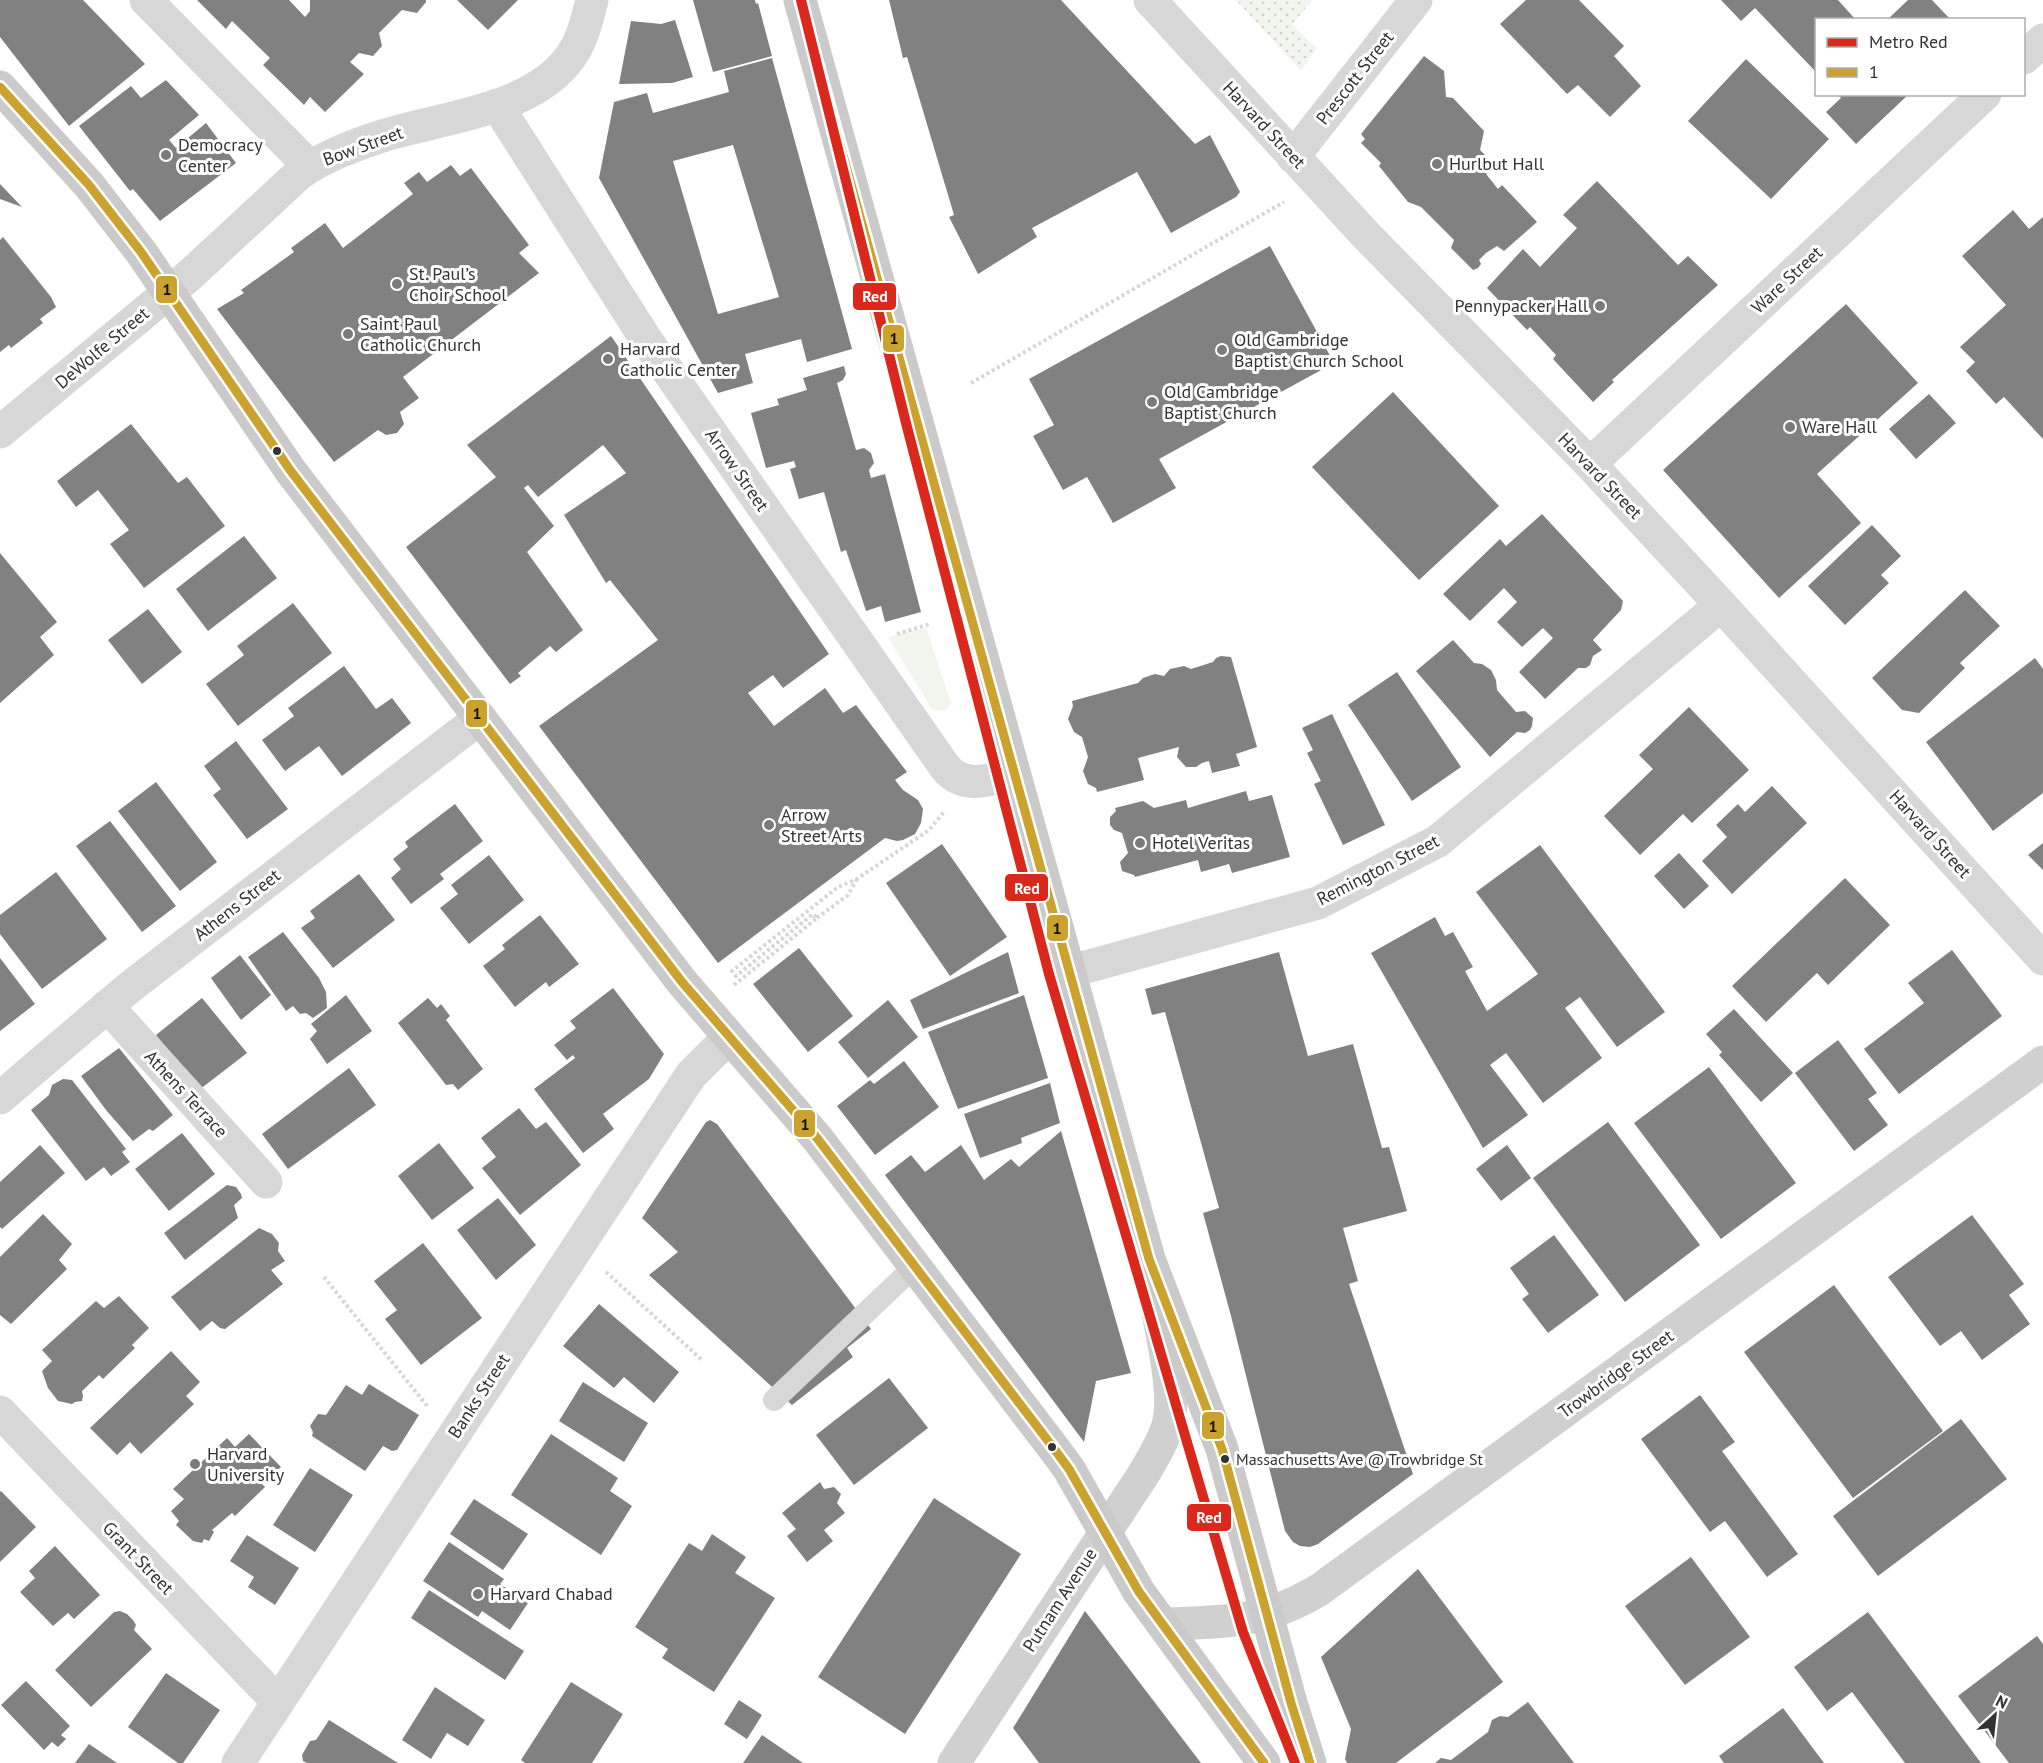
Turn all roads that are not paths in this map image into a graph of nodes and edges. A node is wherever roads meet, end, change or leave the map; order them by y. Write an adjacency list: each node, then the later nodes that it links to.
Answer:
1 (146, 0): 12 (street, Bow Street)
2 (592, 0): 10 (street, Bow Street)
3 (800, 0): 18 (main road)
4 (1150, 0): 11 (street, Harvard Street)
5 (1416, 0): 11 (street, Prescott Street)
6 (2043, 40): 7 (street)
7 (2025, 57)
8 (0, 87): 13 (main road)
9 (1982, 96): 15 (street, Ware Street)
10 (497, 105): 12 (street, Bow Street); 18 (street, Arrow Street)
11 (1293, 157): 15 (street, Harvard Street)
12 (309, 166): 13 (street, DeWolfe Street)
13 (168, 292): 14 (street, DeWolfe Street); 17 (main road)
14 (0, 432)
15 (1590, 464): 16 (street, Harvard Street)
16 (1721, 605): 19 (street, Harvard Street); 20 (street, Remington Street)
17 (480, 718): 21 (street, Athens Street); 22 (main road)
18 (1013, 774): 20 (main road)
19 (2043, 959)
20 (1068, 972): 26 (main road)
21 (107, 1006): 24 (street, Athens Street); 25 (street, Athens Terrace)
22 (729, 1037): 27 (main road); 33 (street, Banks Street)
23 (2043, 1062): 31 (main road, Trowbridge Street)
24 (0, 1098)
25 (266, 1182)
26 (1149, 1259): 30 (main road, Putnam Avenue); 31 (main road)
27 (915, 1266): 28 (lane); 30 (main road)
28 (774, 1400)
29 (0, 1412): 33 (street, Grant Street)
30 (1105, 1532): 32 (main road); 35 (main road, Putnam Avenue)
31 (1268, 1614): 32 (main road, Trowbridge Street); 37 (main road)
32 (1164, 1624): 36 (main road)
33 (278, 1702): 34 (street, Banks Street)
34 (238, 1763)
35 (954, 1763)
36 (1264, 1763)
37 (1310, 1763)

